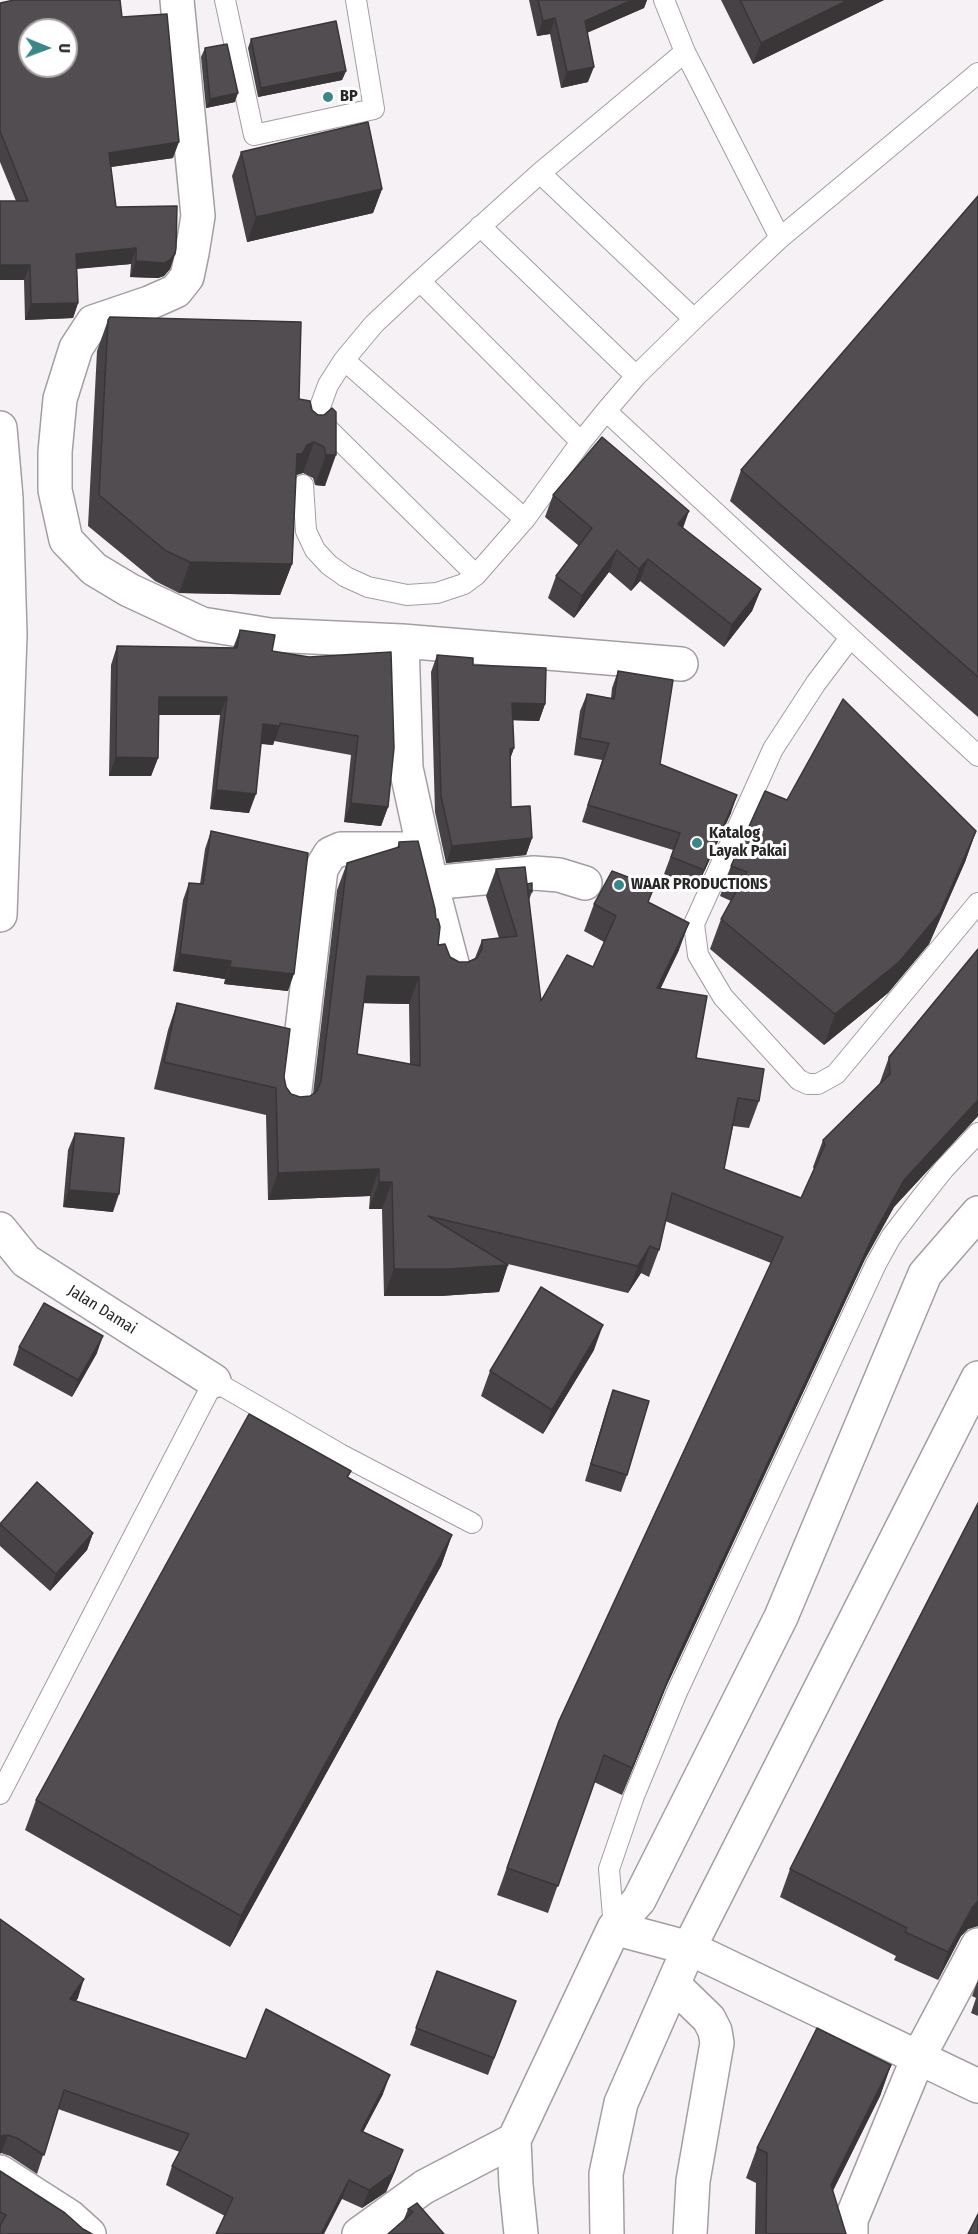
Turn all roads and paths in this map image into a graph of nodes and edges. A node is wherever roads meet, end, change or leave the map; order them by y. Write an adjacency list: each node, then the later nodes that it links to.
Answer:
1 (177, 0): 21 (street)
2 (225, 0): 3 (lane)
3 (356, 0)
4 (664, 0): 5 (lane)
5 (686, 52): 7 (lane); 9 (lane)
6 (978, 74): 9 (lane)
7 (540, 173): 8 (lane); 11 (lane)
8 (480, 226): 10 (lane); 13 (lane)
9 (780, 238): 11 (lane)
10 (420, 280): 12 (lane); 16 (lane)
11 (694, 319): 13 (lane)
12 (344, 360): 18 (lane); 19 (lane)
13 (636, 376): 14 (lane)
14 (606, 411): 16 (lane); 20 (lane)
15 (0, 428): 28 (street)
16 (581, 442): 18 (lane)
17 (303, 485): 19 (lane)
18 (525, 519): 19 (lane)
19 (476, 575)
20 (850, 638): 23 (lane); 27 (lane)
21 (402, 640): 22 (street); 24 (street)
22 (681, 663)
23 (978, 756)
24 (424, 849): 26 (street); 30 (street)
25 (585, 883): 26 (street)
26 (431, 884): 29 (street)
27 (978, 903)
28 (0, 915)
29 (454, 971)
30 (293, 1106)
31 (978, 1133): 38 (lane)
32 (978, 1213): 38 (street)
33 (0, 1229): 35 (street, Jalan Damai)
34 (978, 1378): 40 (street)
35 (214, 1381): 36 (lane); 37 (lane)
36 (472, 1523)
37 (0, 1794)
38 (614, 1928): 40 (street); 44 (street)
39 (978, 1945): 42 (street)
40 (689, 1948): 41 (street); 42 (street)
41 (673, 1984): 49 (street); 50 (street)
42 (918, 2058): 43 (street); 51 (street)
43 (978, 2086)
44 (514, 2140): 47 (street); 48 (street)
45 (0, 2172): 46 (street)
46 (88, 2234)
47 (359, 2234)
48 (521, 2234)
49 (608, 2234)
50 (690, 2234)
51 (851, 2234)

